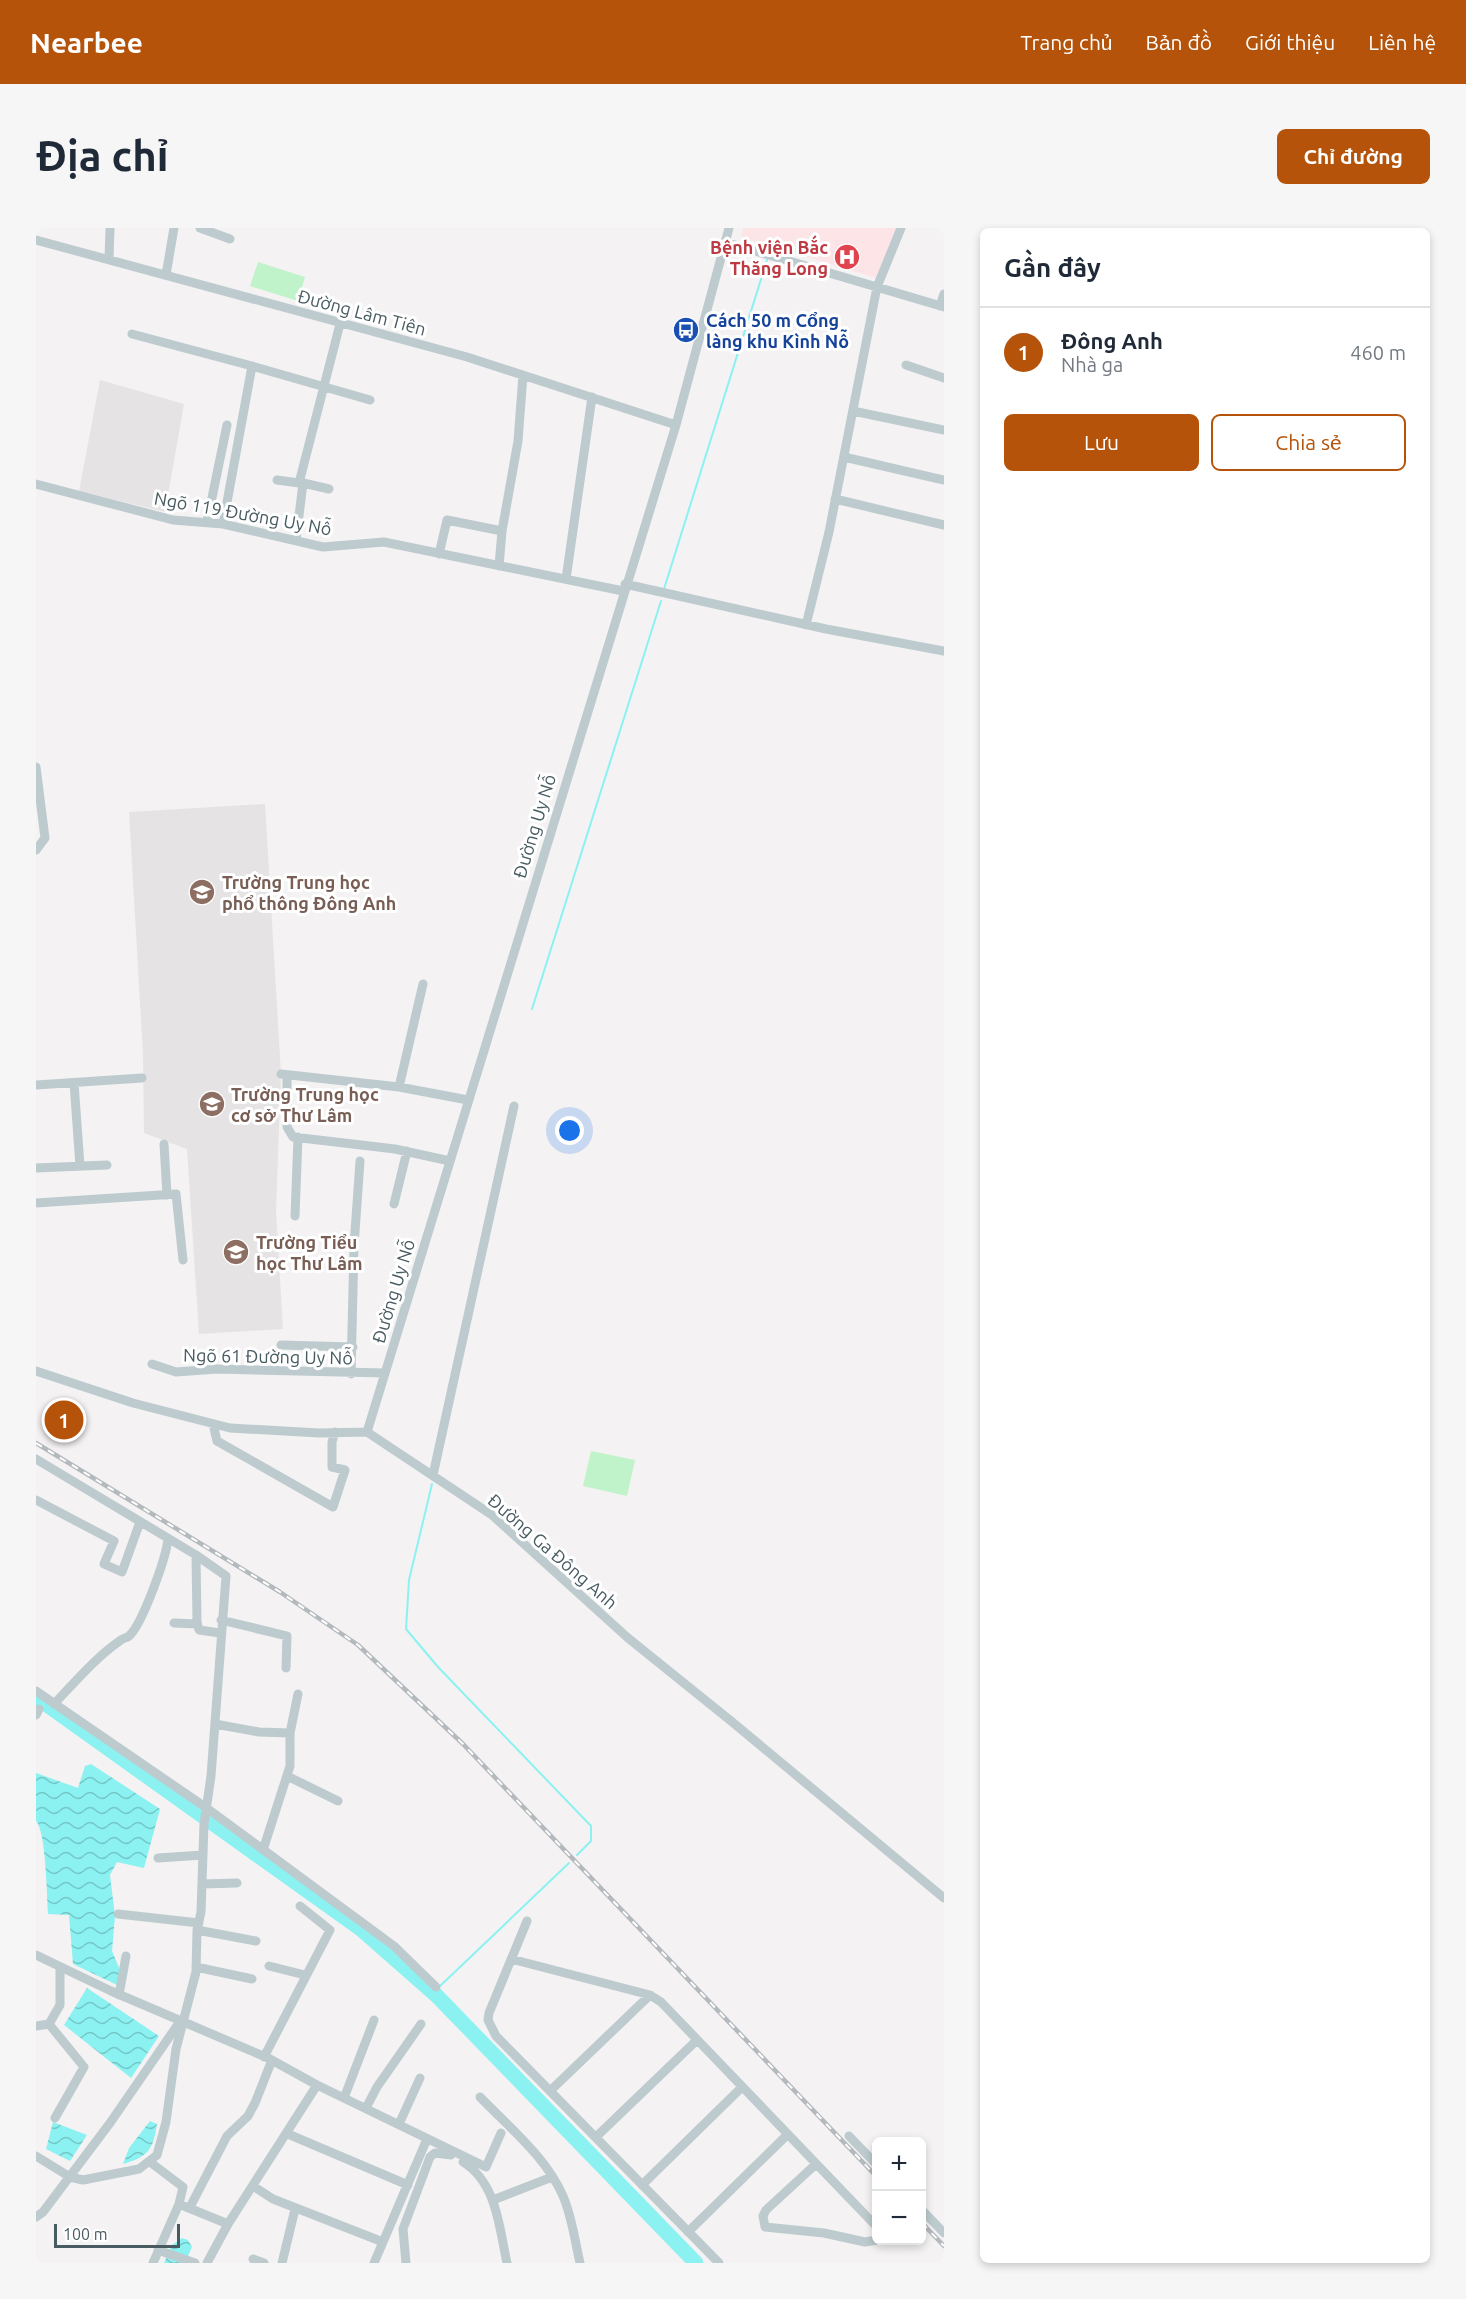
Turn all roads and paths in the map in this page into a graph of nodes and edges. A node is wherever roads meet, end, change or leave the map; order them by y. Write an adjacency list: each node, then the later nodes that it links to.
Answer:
1 (110, 228): 9 (street)
2 (174, 228): 10 (street)
3 (200, 228): 6 (street)
4 (729, 228): 8 (street, Đường Uy Nỗ)
5 (901, 228): 11 (street)
6 (230, 239)
7 (36, 240): 9 (street, Đường Lâm Tiên)
8 (725, 242): 11 (street); 24 (street, Đường Uy Nỗ)
9 (109, 260): 10 (street, Đường Lâm Tiên)
10 (166, 275): 14 (street, Đường Lâm Tiên)
11 (877, 287): 13 (street); 23 (street)
12 (944, 294): 13 (street)
13 (942, 306)
14 (340, 324): 18 (street, Đường Lâm Tiên); 20 (street)
15 (132, 334): 17 (street)
16 (906, 365): 19 (street)
17 (252, 366): 20 (street); 35 (street)
18 (523, 375): 21 (street, Đường Lâm Tiên); 37 (street)
19 (944, 378)
20 (324, 388): 22 (street); 30 (street)
21 (592, 397): 24 (street, Đường Lâm Tiên); 41 (street)
22 (370, 399)
23 (853, 411): 26 (street); 27 (street)
24 (676, 424): 42 (street, Đường Uy Nỗ)
25 (227, 425): 34 (street)
26 (944, 430)
27 (844, 457): 29 (street); 33 (street)
28 (277, 480): 30 (street)
29 (944, 480)
30 (301, 483): 32 (street); 38 (street)
31 (36, 484): 34 (street, Ngõ 119 Đường Uy Nỗ)
32 (329, 489)
33 (835, 499): 36 (street); 43 (street)
34 (207, 522): 35 (street, Ngõ 119 Đường Uy Nỗ)
35 (223, 524): 38 (street, Ngõ 119 Đường Uy Nỗ)
36 (944, 525)
37 (502, 531): 39 (street); 40 (street)
38 (296, 540): 39 (street, Ngõ 119 Đường Uy Nỗ)
39 (438, 554): 40 (street, Ngõ 119 Đường Uy Nỗ)
40 (499, 566): 41 (street, Ngõ 119 Đường Uy Nỗ)
41 (566, 579): 42 (street, Ngõ 119 Đường Uy Nỗ)
42 (624, 587): 43 (street, Ngõ 119 Đường Uy Nỗ); 52 (street, Đường Uy Nỗ)
43 (806, 625): 44 (street, Ngõ 119 Đường Uy Nỗ)
44 (944, 651)
45 (36, 767): 46 (street)
46 (36, 850)
47 (423, 984): 51 (street)
48 (141, 1078): 49 (street)
49 (74, 1083): 50 (street); 60 (street)
50 (36, 1085)
51 (399, 1087): 52 (street); 54 (street)
52 (468, 1100): 58 (street, Đường Uy Nỗ)
53 (514, 1106): 77 (street)
54 (298, 1137): 56 (street); 65 (street)
55 (164, 1144): 62 (street)
56 (408, 1151): 58 (street); 64 (street)
57 (360, 1161): 68 (street)
58 (450, 1161): 71 (street, Đường Uy Nỗ)
59 (107, 1165): 60 (street)
60 (80, 1166): 61 (street)
61 (36, 1168)
62 (167, 1195): 63 (street); 66 (street)
63 (36, 1203)
64 (394, 1204)
65 (296, 1216)
66 (183, 1260)
67 (281, 1345): 68 (street)
68 (353, 1347): 72 (street)
69 (152, 1364): 72 (street, Ngõ 61 Đường Uy Nỗ)
70 (36, 1371): 73 (street)
71 (385, 1373): 72 (street, Ngõ 61 Đường Uy Nỗ); 75 (street, Đường Uy Nỗ)
72 (351, 1374)
73 (213, 1424): 74 (street); 74 (street)
74 (335, 1432): 75 (street)
75 (367, 1432): 77 (street, Đường Ga Đông Anh)
76 (36, 1459): 79 (street)
77 (433, 1475): 100 (street, Đường Ga Đông Anh)
78 (36, 1500): 79 (street)
79 (140, 1522): 80 (street)
80 (168, 1538): 81 (street); 89 (street)
81 (196, 1555): 82 (street); 83 (street)
82 (221, 1620): 85 (street); 86 (street)
83 (198, 1622): 84 (street); 85 (street)
84 (174, 1623)
85 (219, 1633): 90 (street)
86 (286, 1668)
87 (36, 1691): 89 (street)
88 (297, 1694): 91 (street)
89 (54, 1704): 94 (street)
90 (215, 1724): 91 (street); 94 (street)
91 (290, 1733): 92 (street)
92 (287, 1776): 93 (street); 95 (street)
93 (338, 1801)
94 (208, 1810): 95 (street); 96 (street)
95 (263, 1850): 114 (street)
96 (203, 1856): 97 (street); 99 (street)
97 (158, 1858)
98 (237, 1883): 99 (street)
99 (202, 1884): 104 (street)
100 (944, 1898)
101 (300, 1906): 112 (street)
102 (118, 1914): 104 (street)
103 (528, 1921): 108 (street)
104 (198, 1927): 105 (street); 110 (street)
105 (255, 1941)
106 (36, 1955): 109 (street)
107 (126, 1956): 115 (street)
108 (512, 1959): 116 (street); 127 (street)
109 (60, 1966): 115 (street); 119 (street)
110 (196, 1966): 113 (street); 118 (street)
111 (269, 1966): 112 (street)
112 (304, 1976): 123 (street)
113 (252, 1979)
114 (436, 1987)
115 (119, 1995): 118 (street)
116 (650, 1995): 122 (street); 127 (street)
117 (374, 2020): 129 (street)
118 (182, 2021): 123 (street); 141 (street); 143 (street)
119 (49, 2024): 121 (street); 131 (street)
120 (421, 2024): 130 (street)
121 (36, 2026)
122 (697, 2040): 126 (street); 137 (street)
123 (268, 2058): 125 (street); 150 (street)
124 (420, 2079): 132 (street)
125 (317, 2085): 129 (street); 134 (street)
126 (741, 2088): 135 (street); 146 (street)
127 (550, 2091): 137 (street)
128 (480, 2097): 144 (street)
129 (344, 2098): 130 (street)
130 (366, 2108): 132 (street)
131 (54, 2118)
132 (399, 2124): 138 (street)
133 (501, 2133): 138 (street)
134 (288, 2134): 145 (street); 147 (street)
135 (787, 2135): 142 (street); 156 (street)
136 (849, 2136): 140 (street)
137 (596, 2137): 146 (street)
138 (427, 2139): 145 (street)
139 (36, 2156): 143 (street)
140 (872, 2160)
141 (150, 2162): 143 (street); 149 (street)
142 (816, 2164): 154 (street); 158 (street)
143 (70, 2176): 152 (street)
144 (552, 2178): 148 (street); 170 (street)
145 (408, 2185): 159 (street)
146 (642, 2185): 156 (street)
147 (252, 2186): 151 (street); 155 (street)
148 (493, 2200): 168 (street); 169 (street)
149 (179, 2204): 150 (street); 160 (street)
150 (190, 2207): 155 (street)
151 (295, 2209): 159 (street); 166 (street)
152 (40, 2215)
153 (926, 2215): 157 (street)
154 (872, 2222)
155 (228, 2223): 164 (street)
156 (688, 2232): 171 (street)
157 (944, 2233)
158 (872, 2241)
159 (383, 2242): 167 (street)
160 (160, 2251): 162 (street); 163 (street)
161 (254, 2259): 165 (street)
162 (193, 2262)
163 (153, 2263)
164 (207, 2263)
165 (264, 2263)
166 (282, 2263)
167 (374, 2263)
168 (406, 2263)
169 (507, 2263)
170 (580, 2263)
171 (719, 2263)

